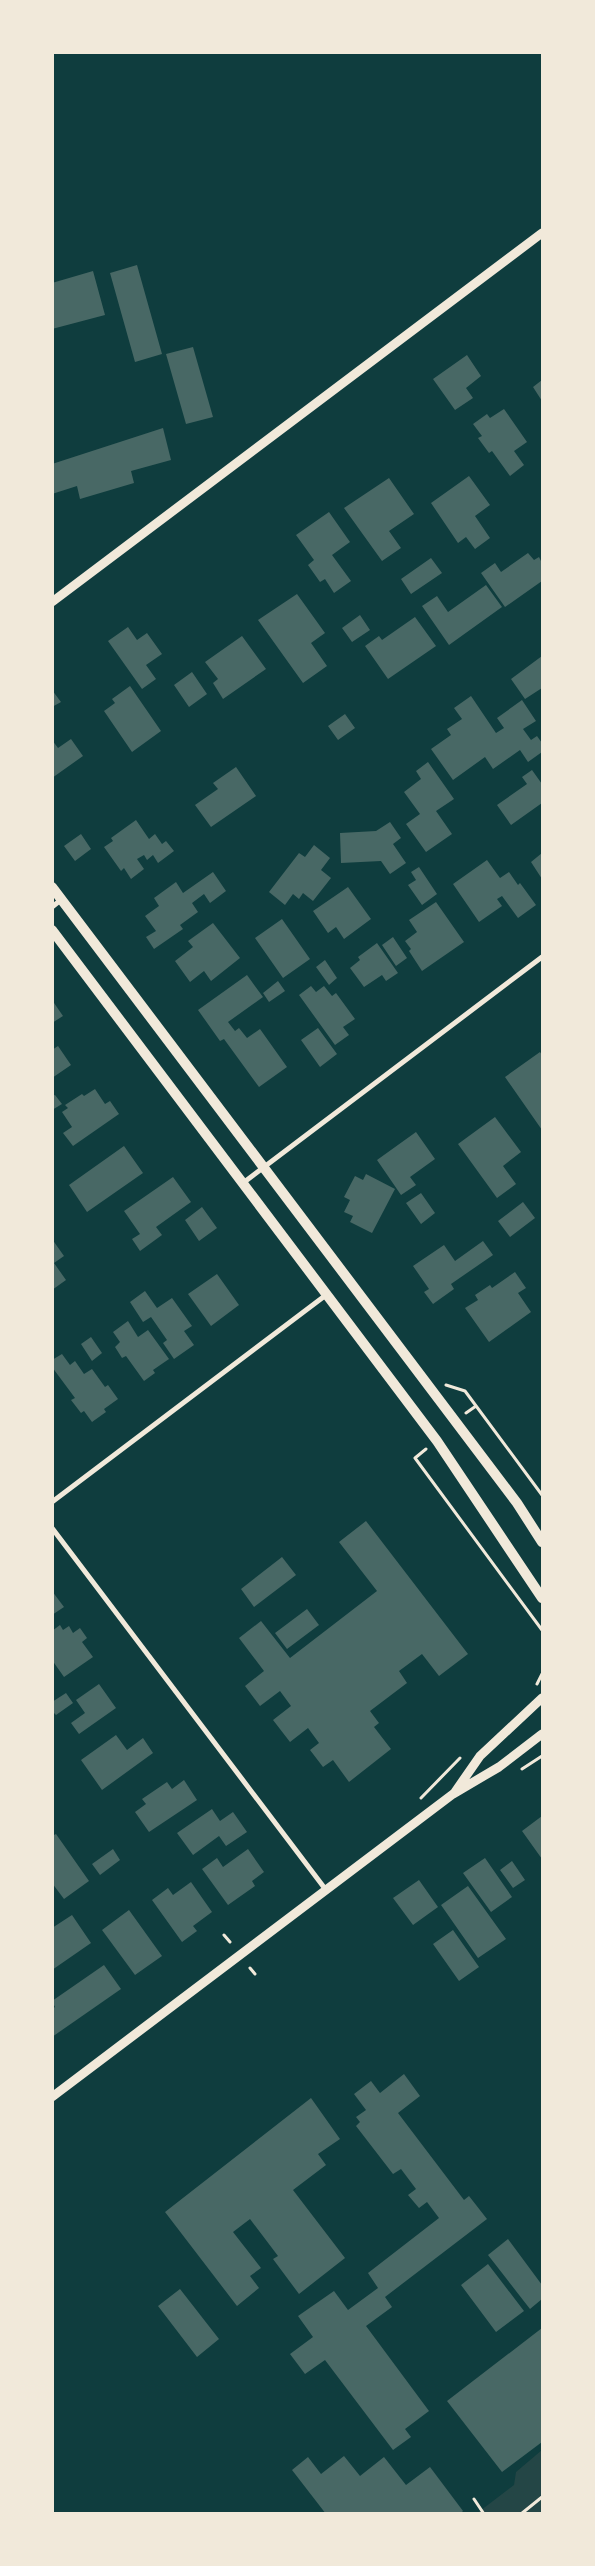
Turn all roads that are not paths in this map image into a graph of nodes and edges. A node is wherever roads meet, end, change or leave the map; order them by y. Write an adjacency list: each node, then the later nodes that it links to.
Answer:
1 (542, 233): 2 (street)
2 (52, 602)
3 (52, 886): 4 (main road)
4 (62, 899): 5 (street); 8 (main road)
5 (52, 907)
6 (52, 930): 9 (main road)
7 (542, 957): 8 (street)
8 (264, 1167): 9 (street); 13 (main road)
9 (243, 1183): 10 (main road)
10 (326, 1295): 11 (street); 14 (main road)
11 (52, 1502)
12 (52, 1528): 18 (street)
13 (542, 1542)
14 (542, 1598)
15 (542, 1698): 17 (street)
16 (542, 1734): 17 (street)
17 (454, 1794): 18 (street)
18 (326, 1890): 19 (street)
19 (52, 2097)

